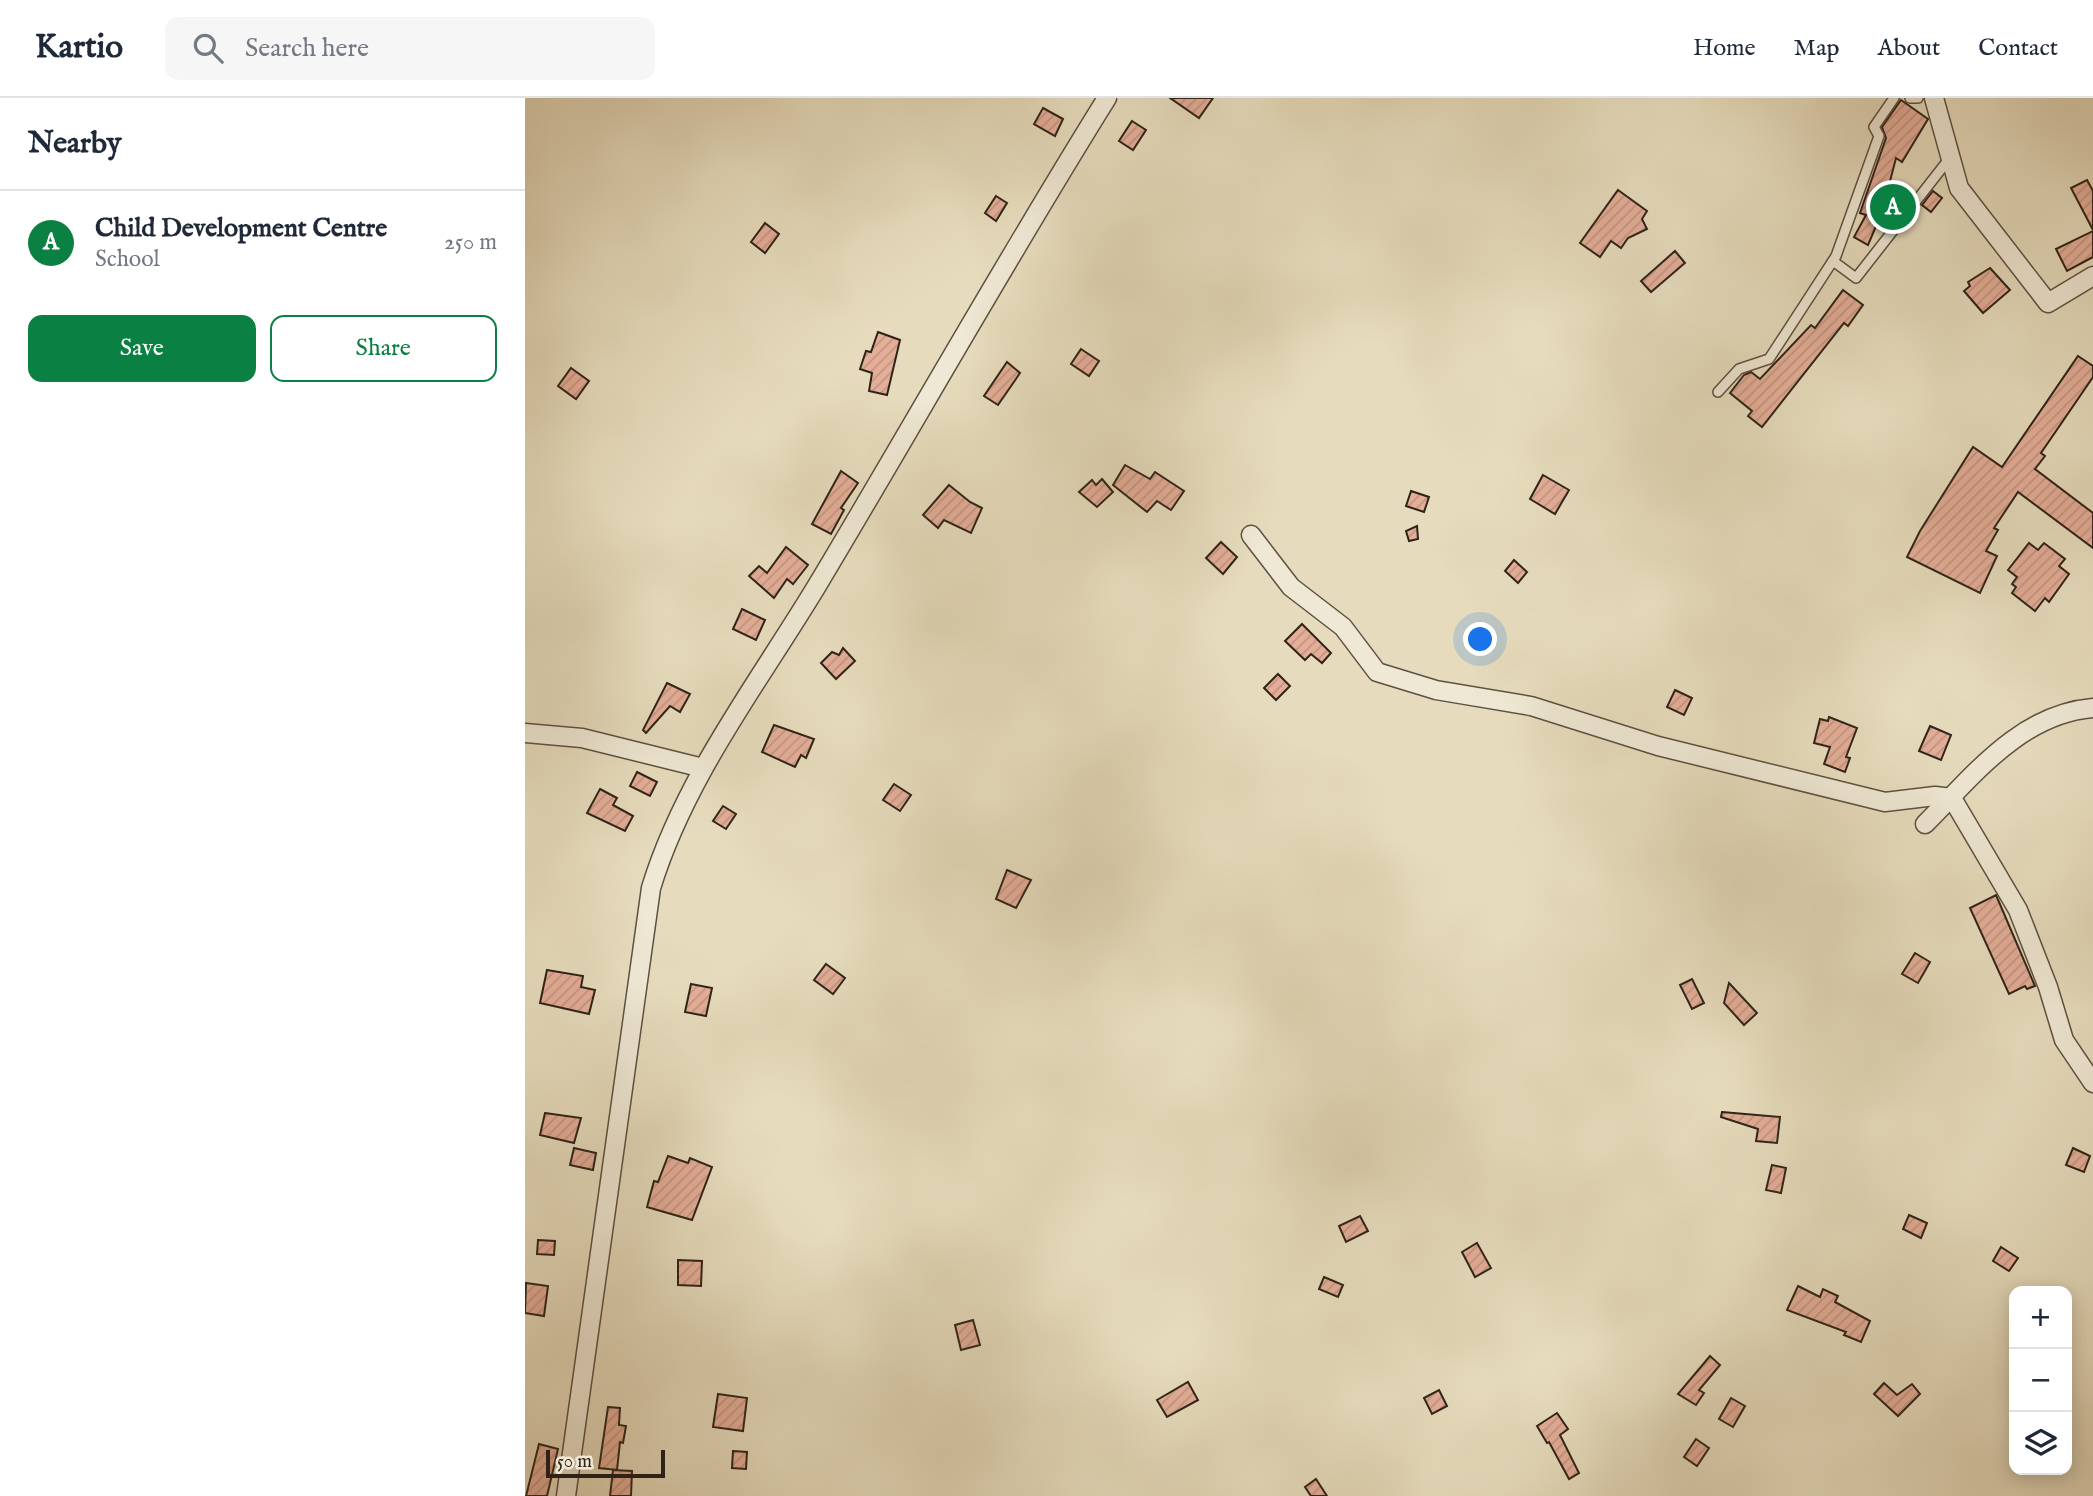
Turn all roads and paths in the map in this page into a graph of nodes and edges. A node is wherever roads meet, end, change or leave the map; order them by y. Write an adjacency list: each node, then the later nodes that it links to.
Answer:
1 (1107, 98): 13 (street)
2 (1894, 98): 7 (lane)
3 (1910, 98): 4 (lane)
4 (1918, 98)
5 (1934, 98): 6 (street)
6 (1951, 157): 7 (lane); 8 (street)
7 (1833, 261): 9 (lane)
8 (2093, 276)
9 (1718, 392)
10 (1251, 535): 14 (street)
11 (2093, 708): 14 (street)
12 (525, 733): 13 (street)
13 (703, 768): 17 (street)
14 (1951, 798): 15 (street); 16 (street)
15 (1925, 824)
16 (2093, 1083)
17 (566, 1496)

